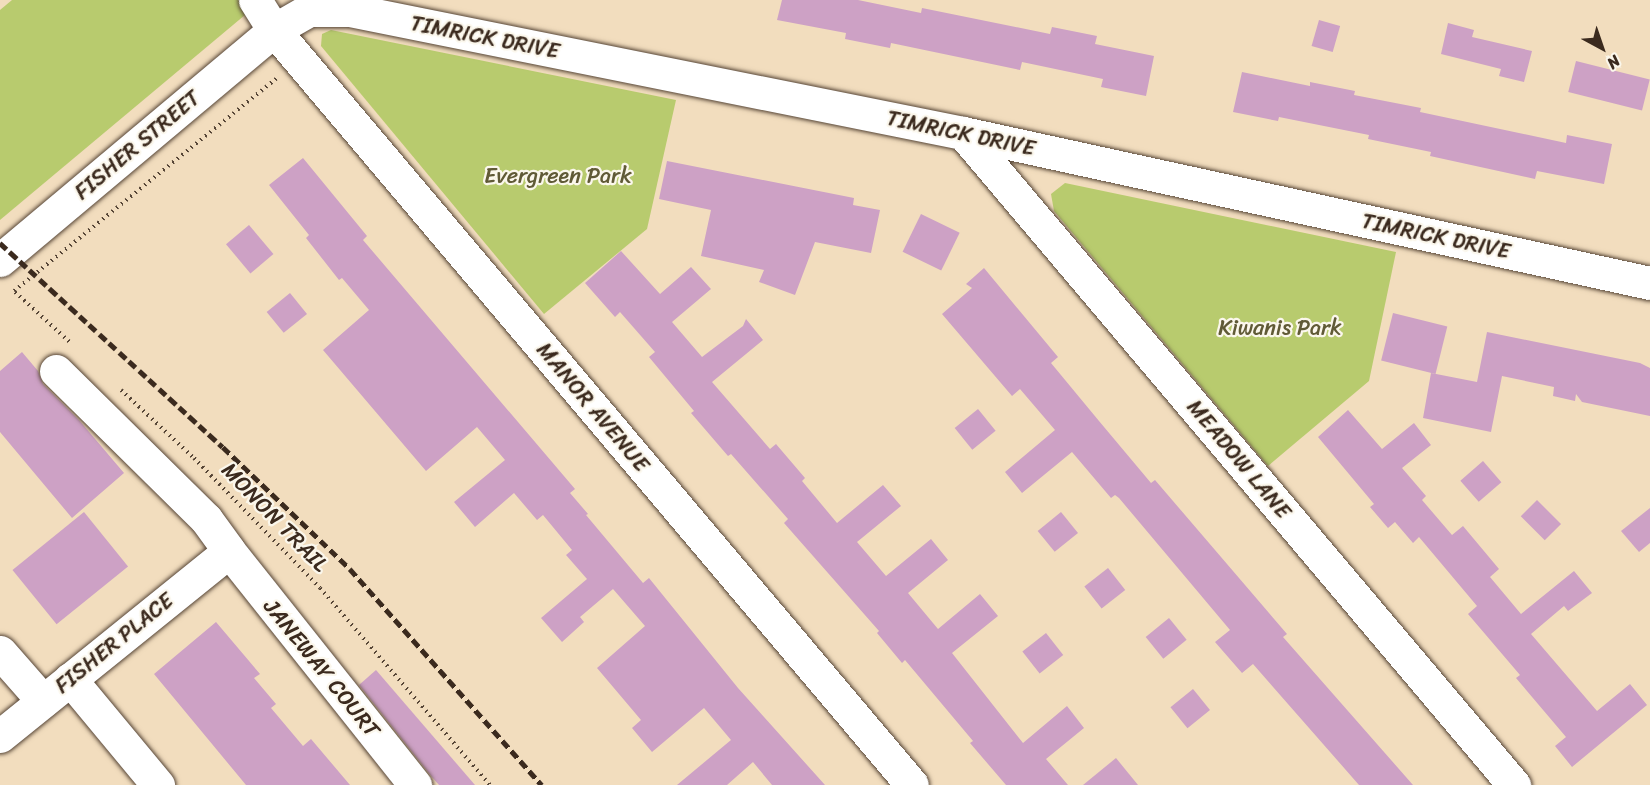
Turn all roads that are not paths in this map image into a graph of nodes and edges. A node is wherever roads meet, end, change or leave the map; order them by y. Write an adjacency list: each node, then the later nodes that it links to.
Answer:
1 (255, 0): 2 (street, MANOR AVENUE)
2 (274, 30): 3 (street, TIMRICK DRIVE); 4 (street, FISHER STREET); 14 (street, MANOR AVENUE)
3 (963, 133): 5 (street, TIMRICK DRIVE); 15 (street, MEADOW LANE)
4 (4, 273)
5 (1650, 283)
6 (66, 359): 7 (street, JANEWAY COURT)
7 (229, 551): 9 (street, FISHER PLACE); 13 (street, JANEWAY COURT)
8 (0, 652): 10 (street)
9 (70, 679): 10 (street, FISHER PLACE); 12 (street)
10 (43, 701): 11 (street, FISHER PLACE)
11 (0, 736)
12 (158, 785)
13 (415, 785)
14 (912, 785)
15 (1514, 785)

